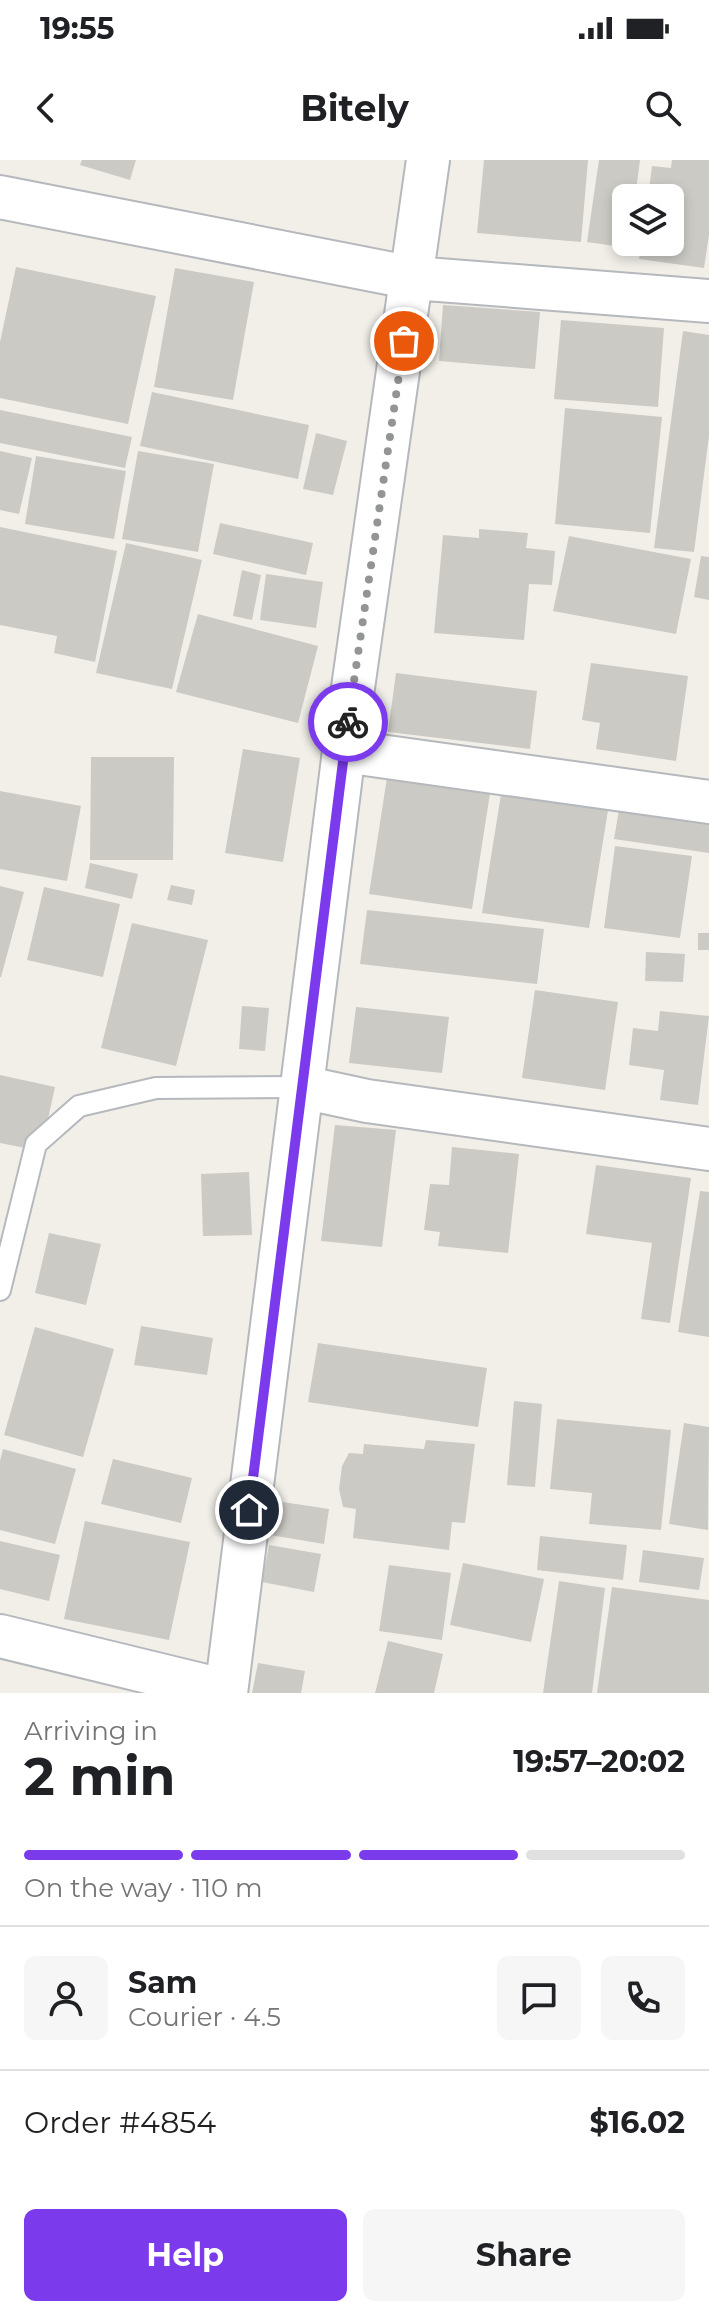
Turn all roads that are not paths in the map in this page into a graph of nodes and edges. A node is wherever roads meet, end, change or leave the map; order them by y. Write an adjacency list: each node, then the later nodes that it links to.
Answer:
1 (428, 160): 3 (street)
2 (0, 197): 3 (street)
3 (413, 278): 4 (street); 5 (street)
4 (709, 301)
5 (344, 751): 6 (street); 7 (street)
6 (709, 802)
7 (302, 1087): 8 (street); 9 (lane); 11 (street)
8 (709, 1149)
9 (0, 1290)
10 (0, 1636): 11 (street)
11 (226, 1692)

